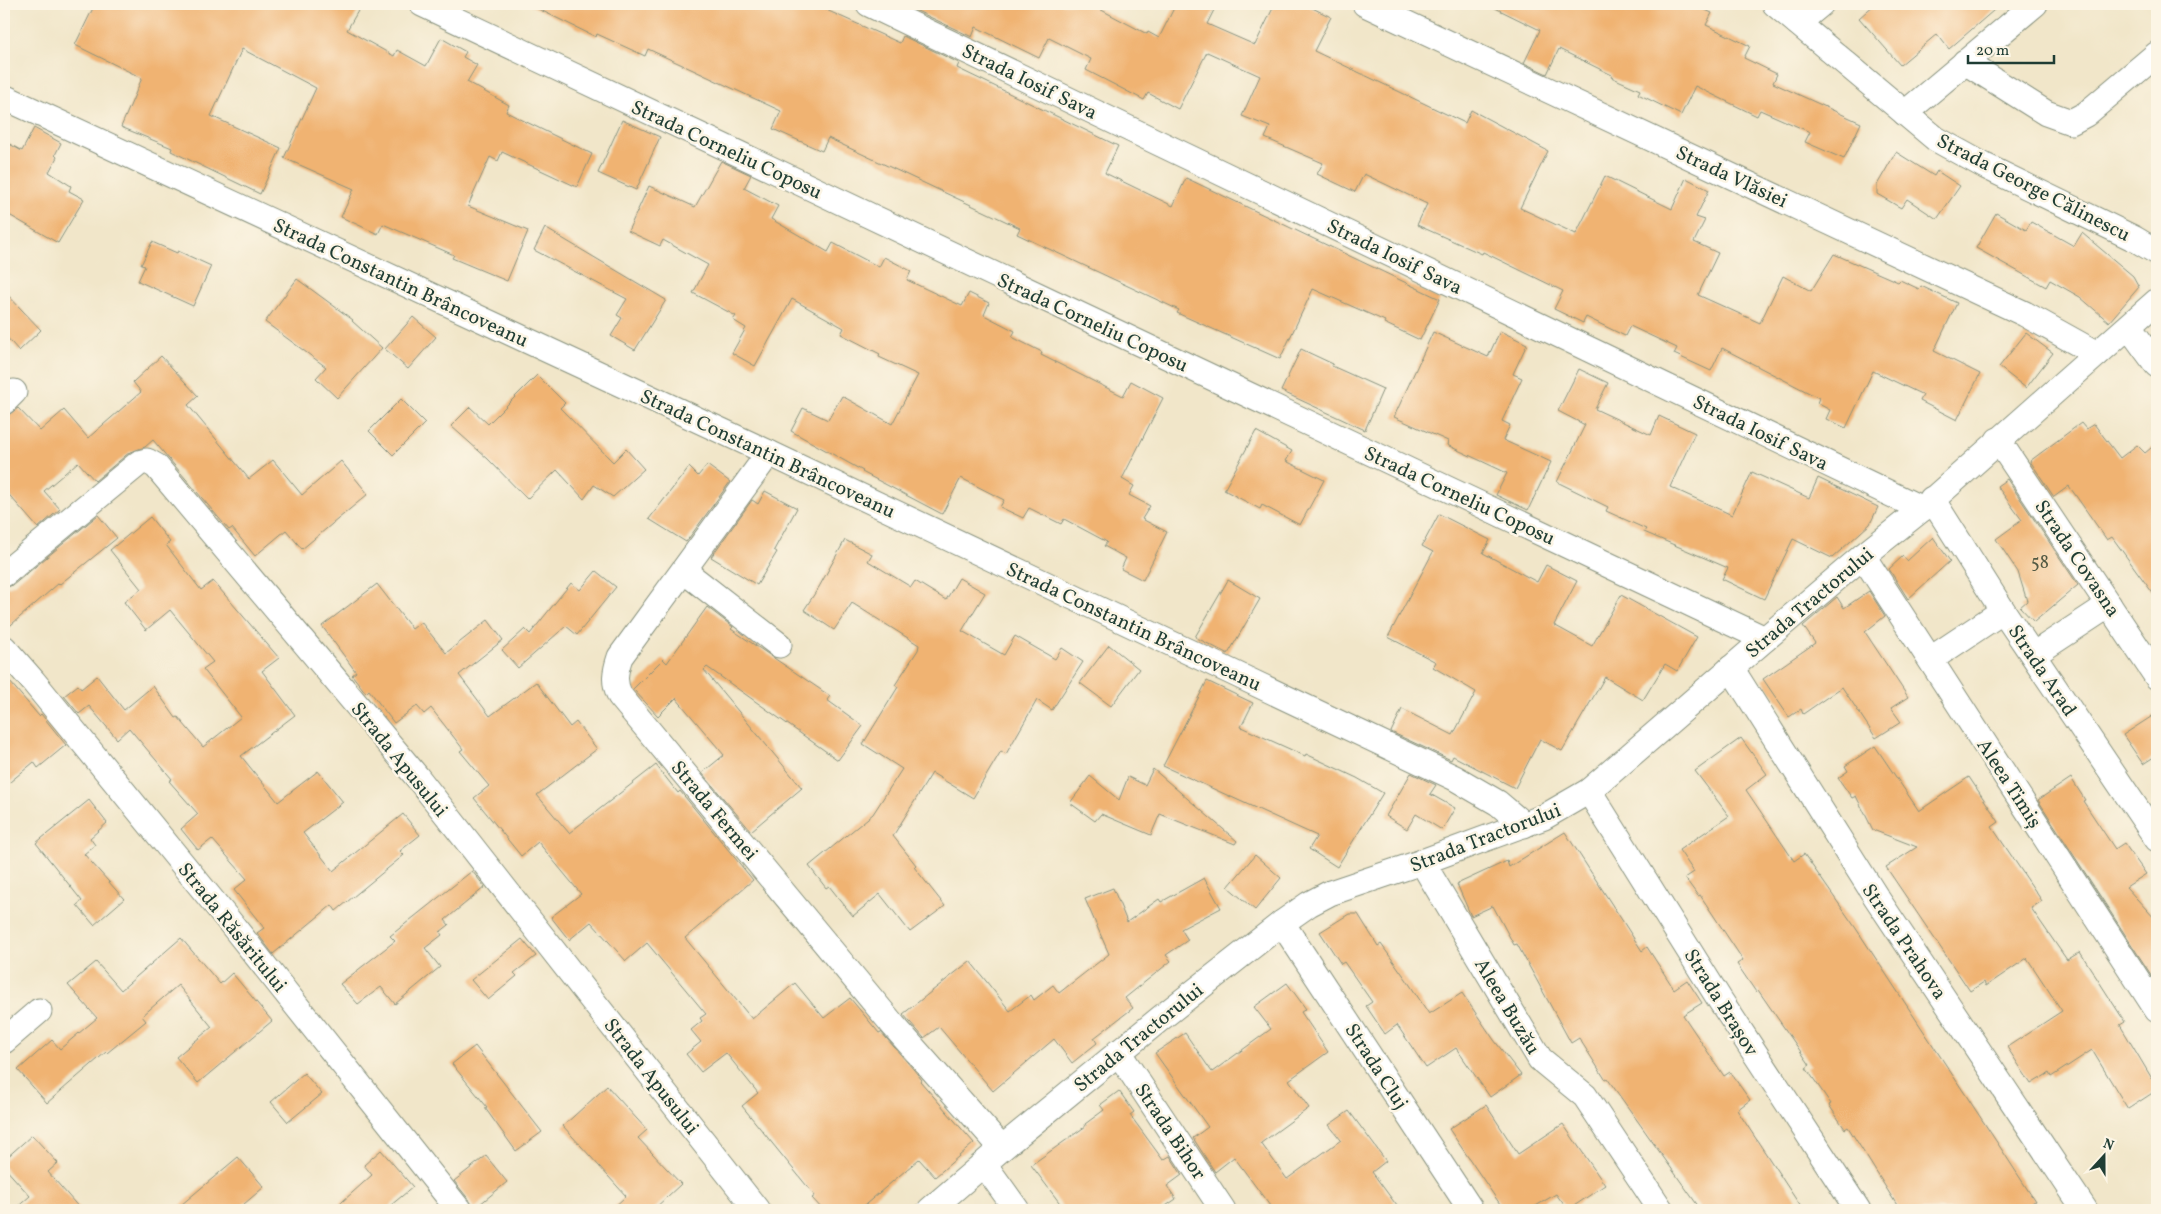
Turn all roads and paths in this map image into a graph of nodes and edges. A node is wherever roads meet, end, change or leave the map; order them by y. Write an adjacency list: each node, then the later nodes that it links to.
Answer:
1 (422, 4): 25 (street, Strada Corneliu Coposu)
2 (869, 4): 19 (street, Strada Iosif Sava)
3 (1365, 4): 15 (street, Strada Vlăsiei)
4 (1775, 4): 7 (street, Strada George Călinescu)
5 (1821, 4): 7 (street)
6 (2035, 4): 9 (street)
7 (1798, 23): 11 (street, Strada George Călinescu)
8 (2157, 54): 9 (street)
9 (1965, 62): 11 (street)
10 (4, 97): 18 (street, Strada Constantin Brâncoveanu)
11 (1905, 113): 12 (street, Strada George Călinescu)
12 (2157, 252)
13 (2157, 301): 14 (street)
14 (2129, 328): 15 (street, Strada Tractorului); 16 (street)
15 (2097, 354): 17 (street, Strada Tractorului)
16 (2157, 365)
17 (1998, 440): 19 (street, Strada Tractorului); 23 (street, Strada Covasna)
18 (769, 453): 21 (street, Strada Fermei); 33 (street, Strada Constantin Brâncoveanu)
19 (1927, 504): 20 (street, Strada Tractorului); 24 (street, Strada Arad)
20 (1862, 556): 25 (street, Strada Tractorului); 29 (street, Aleea Timiș)
21 (684, 571): 26 (street); 41 (street, Strada Fermei)
22 (4, 574): 43 (street, Strada Apusului)
23 (2109, 604): 28 (street); 31 (street, Strada Covasna)
24 (2003, 610): 28 (street, Strada Arad); 29 (street)
25 (1765, 638): 30 (street, Strada Tractorului)
26 (779, 644)
27 (4, 648): 42 (street, Strada Răsăritului)
28 (2033, 655): 34 (street, Strada Arad)
29 (1931, 659): 37 (street, Aleea Timiș)
30 (1731, 668): 32 (street, Strada Tractorului); 50 (street, Strada Prahova)
31 (2157, 677)
32 (1589, 791): 33 (street, Strada Tractorului); 49 (street, Strada Brașov)
33 (1524, 825): 35 (street, Strada Tractorului)
34 (2157, 839)
35 (1422, 862): 36 (street, Strada Tractorului); 48 (street, Aleea Buzău)
36 (1282, 923): 40 (street, Strada Tractorului); 47 (street, Strada Cluj)
37 (2157, 1010)
38 (39, 1011): 39 (street)
39 (4, 1041)
40 (1118, 1052): 41 (street, Strada Tractorului); 46 (street, Strada Bihor)
41 (993, 1156): 44 (street, Strada Tractorului); 45 (street, Strada Fermei)
42 (459, 1210)
43 (757, 1210)
44 (930, 1210)
45 (1016, 1210)
46 (1223, 1210)
47 (1471, 1210)
48 (1661, 1210)
49 (1858, 1210)
50 (2085, 1210)

